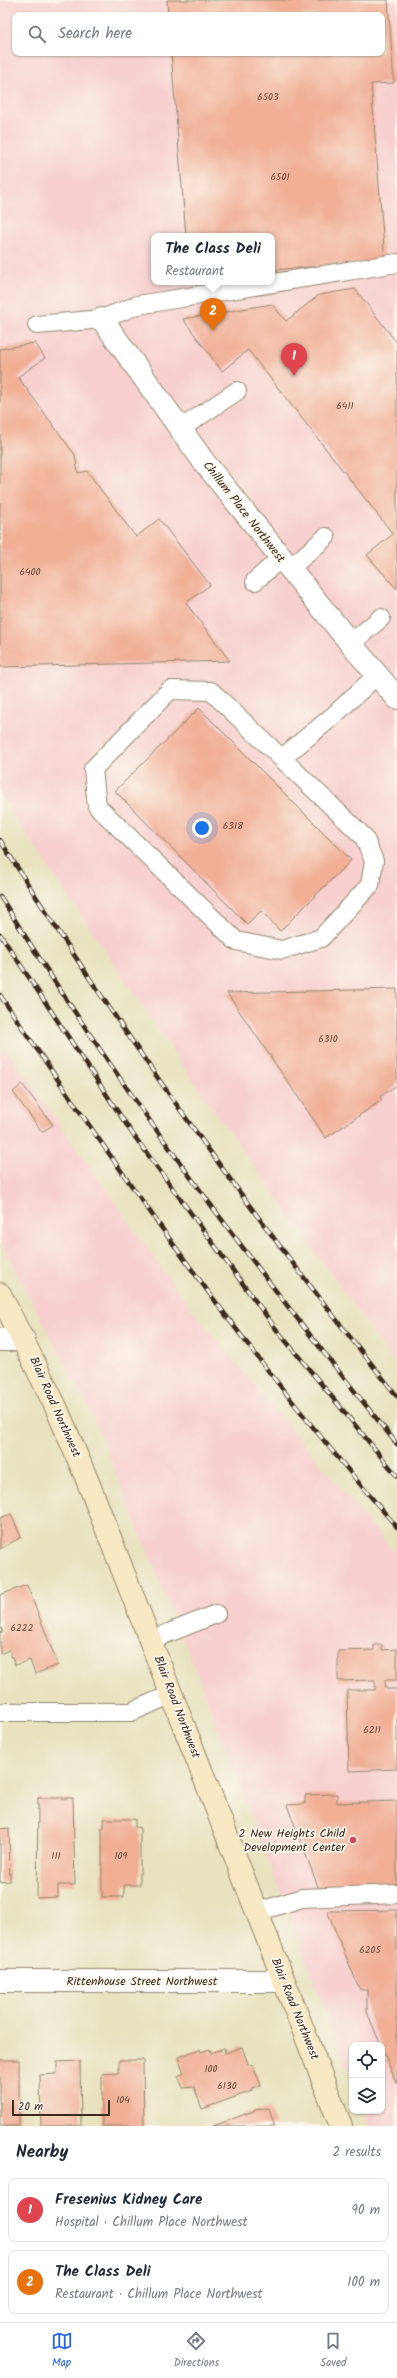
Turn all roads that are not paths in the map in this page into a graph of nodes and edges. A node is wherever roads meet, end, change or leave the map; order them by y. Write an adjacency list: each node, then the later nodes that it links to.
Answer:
1 (397, 263): 2 (lane)
2 (275, 283)
3 (261, 285): 4 (lane)
4 (102, 319): 5 (lane); 7 (street, Chillum Place Northwest)
5 (37, 325)
6 (237, 391): 7 (lane)
7 (180, 429): 9 (street, Chillum Place Northwest)
8 (326, 537): 9 (lane)
9 (285, 563): 10 (lane); 12 (street, Chillum Place Northwest)
10 (255, 581)
11 (381, 618): 12 (lane)
12 (350, 644): 13 (street, Chillum Place Northwest)
13 (377, 675): 14 (street, Chillum Place Northwest); 15 (lane)
14 (395, 693)
15 (282, 758): 15 (lane)
16 (0, 1294): 18 (main road, Blair Road Northwest)
17 (0, 1340): 18 (street)
18 (24, 1340): 20 (main road, Blair Road Northwest)
19 (216, 1614): 20 (lane)
20 (151, 1640): 21 (main road, Blair Road Northwest)
21 (172, 1694): 22 (lane); 24 (main road, Blair Road Northwest)
22 (0, 1712)
23 (397, 1894): 24 (lane)
24 (257, 1912): 26 (main road, Blair Road Northwest)
25 (0, 1981): 26 (street, Rittenhouse Street Northwest)
26 (284, 1981): 27 (main road, Blair Road Northwest)
27 (341, 2126)

